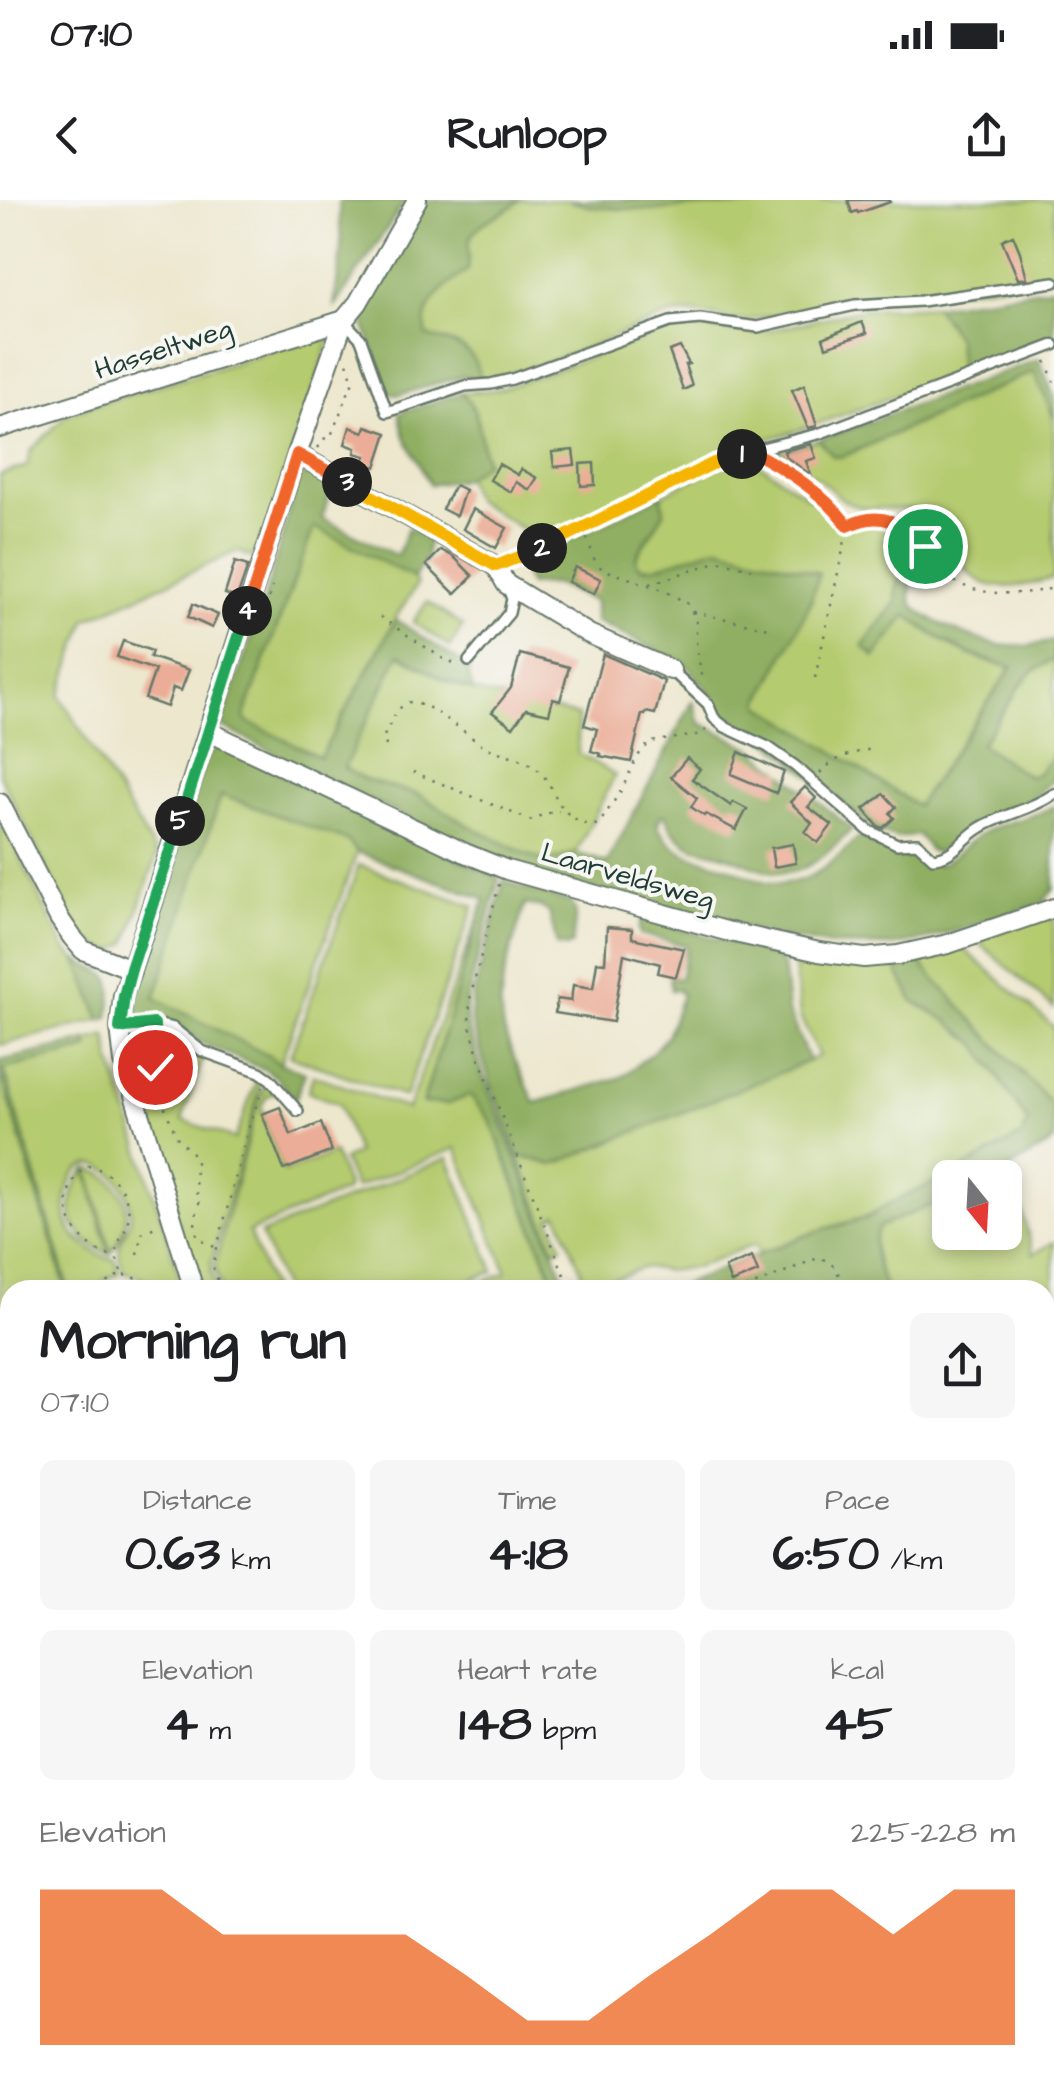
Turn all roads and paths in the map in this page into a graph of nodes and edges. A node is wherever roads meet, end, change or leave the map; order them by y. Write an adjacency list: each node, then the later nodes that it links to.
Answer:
1 (417, 200): 3 (street)
2 (1054, 282): 3 (lane)
3 (344, 320): 4 (street); 8 (street, Hasseltweg)
4 (337, 339): 10 (street); 10 (path)
5 (1054, 345): 6 (lane)
6 (1042, 350): 7 (path); 9 (lane)
7 (1054, 382)
8 (0, 428)
9 (751, 451): 13 (path); 14 (lane)
10 (303, 458): 15 (street); 28 (street)
11 (946, 512): 12 (path)
12 (902, 524): 13 (path); 19 (path)
13 (848, 526): 25 (path)
14 (584, 527): 15 (lane); 18 (path)
15 (496, 566): 17 (street)
16 (750, 569): 18 (path)
17 (506, 584): 23 (lane); 24 (street)
18 (649, 585): 20 (path)
19 (1054, 588)
20 (692, 612): 22 (path); 26 (path)
21 (380, 617): 23 (path)
22 (773, 629)
23 (469, 660)
24 (671, 670): 26 (lane)
25 (815, 678)
26 (708, 704): 27 (lane)
27 (714, 718): 32 (lane); 35 (path)
28 (207, 735): 36 (street, Laarveldsweg); 38 (street)
29 (386, 746): 35 (path)
30 (873, 749): 32 (path)
31 (413, 772): 35 (path)
32 (812, 781): 33 (lane)
33 (1054, 794)
34 (0, 803): 38 (street)
35 (561, 810)
36 (503, 868): 37 (street, Laarveldsweg); 52 (path)
37 (1054, 908)
38 (131, 969): 40 (street)
39 (154, 1024): 40 (lane); 41 (lane); 44 (path)
40 (120, 1028): 43 (street)
41 (267, 1076): 42 (lane); 44 (path)
42 (298, 1111)
43 (173, 1221): 45 (path); 50 (street)
44 (217, 1248): 51 (path)
45 (137, 1254)
46 (116, 1255): 46 (path); 47 (path)
47 (122, 1274): 48 (path); 49 (path)
48 (111, 1280)
49 (141, 1280)
50 (191, 1280)
51 (218, 1280)
52 (566, 1280)
53 (766, 1280): 54 (path)
54 (842, 1280)

